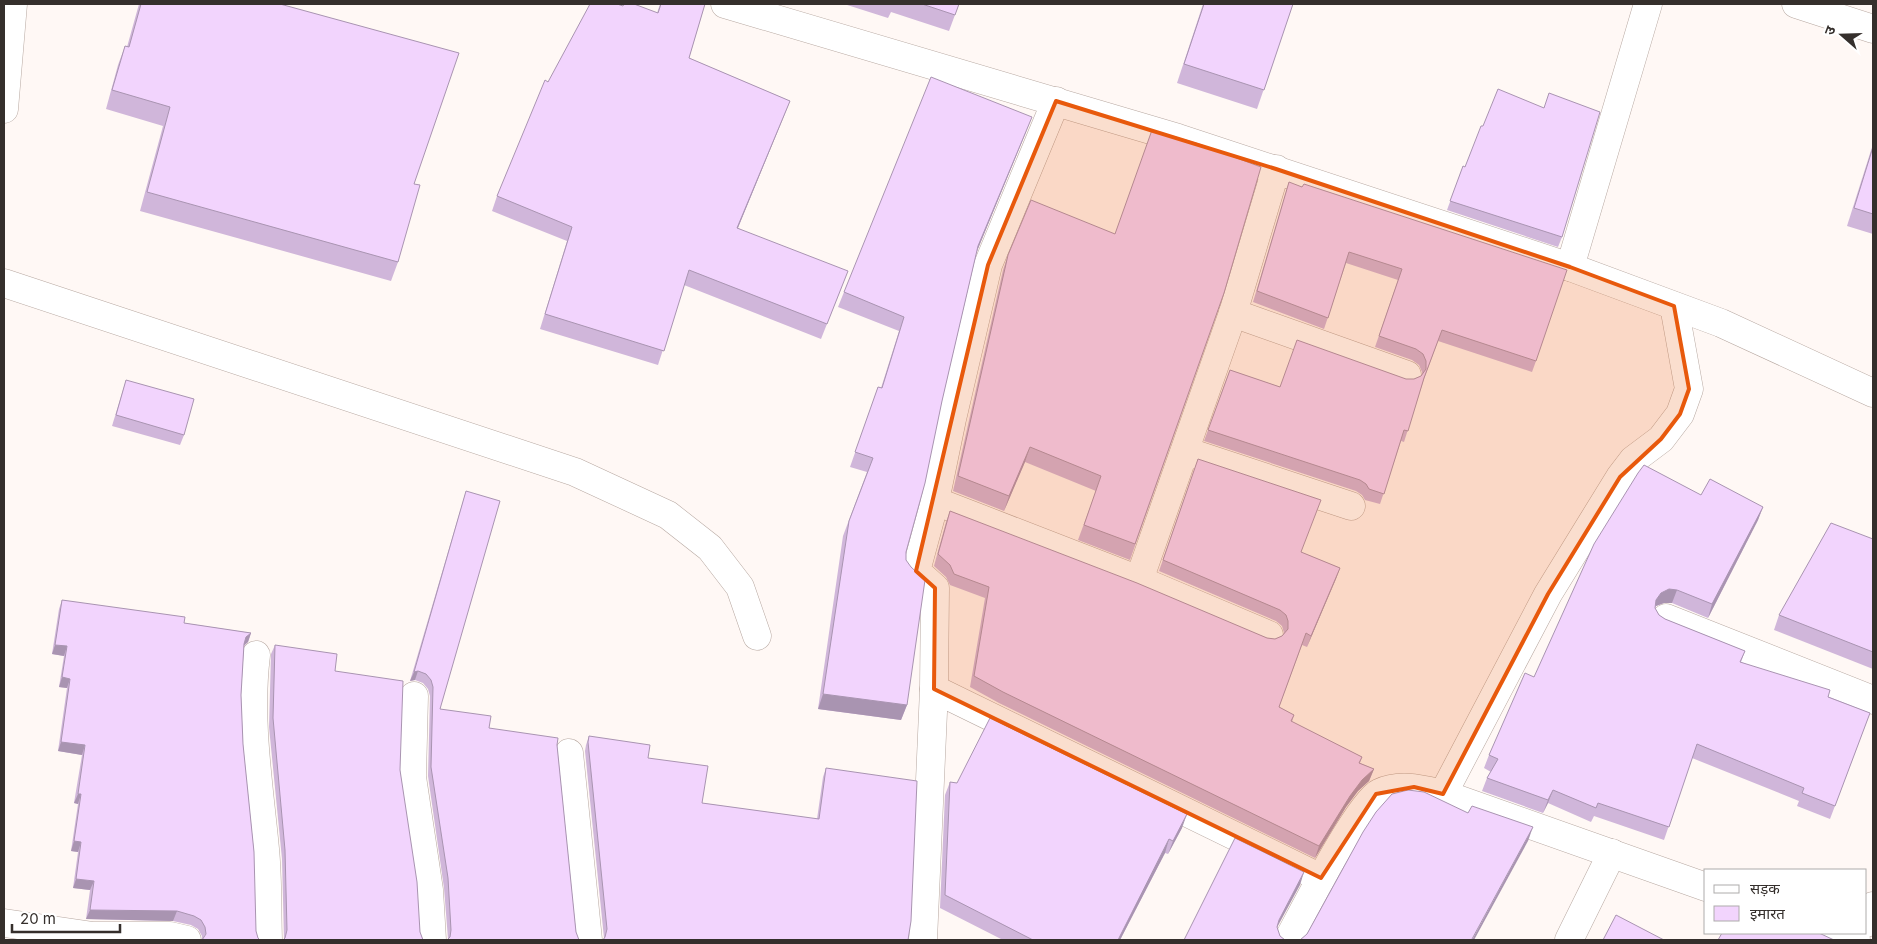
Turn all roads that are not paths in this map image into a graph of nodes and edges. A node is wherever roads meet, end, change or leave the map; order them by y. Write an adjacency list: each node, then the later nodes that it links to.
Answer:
1 (14, 4): 7 (main road)
2 (725, 4): 6 (main road)
3 (1648, 4): 9 (main road)
4 (1796, 4): 5 (main road)
5 (1873, 29)
6 (1056, 101): 8 (main road); 16 (main road)
7 (4, 109)
8 (1276, 169): 9 (main road); 12 (main road)
9 (1570, 266): 11 (main road)
10 (4, 283): 21 (main road)
11 (1674, 306): 14 (main road); 27 (main road)
12 (1233, 313): 13 (main road); 15 (main road)
13 (1407, 375)
14 (1873, 394)
15 (1185, 451): 17 (main road); 18 (main road)
16 (935, 501): 18 (main road); 23 (main road)
17 (1351, 506)
18 (1139, 580): 20 (main road)
19 (1666, 618): 25 (main road)
20 (1269, 635)
21 (758, 636)
22 (256, 655): 36 (main road)
23 (934, 689): 29 (main road); 39 (main road)
24 (414, 696): 37 (main road)
25 (1873, 700)
26 (569, 753): 38 (main road)
27 (1443, 794): 28 (main road); 29 (main road)
28 (1612, 853): 30 (main road); 41 (main road)
29 (1321, 878): 40 (main road)
30 (1704, 886)
31 (1873, 906): 32 (main road)
32 (1867, 921)
33 (4, 924): 35 (main road)
34 (1838, 934): 42 (main road)
35 (187, 940)
36 (268, 940)
37 (432, 940)
38 (588, 940)
39 (923, 940)
40 (1288, 940)
41 (1569, 940)
42 (1857, 940)

